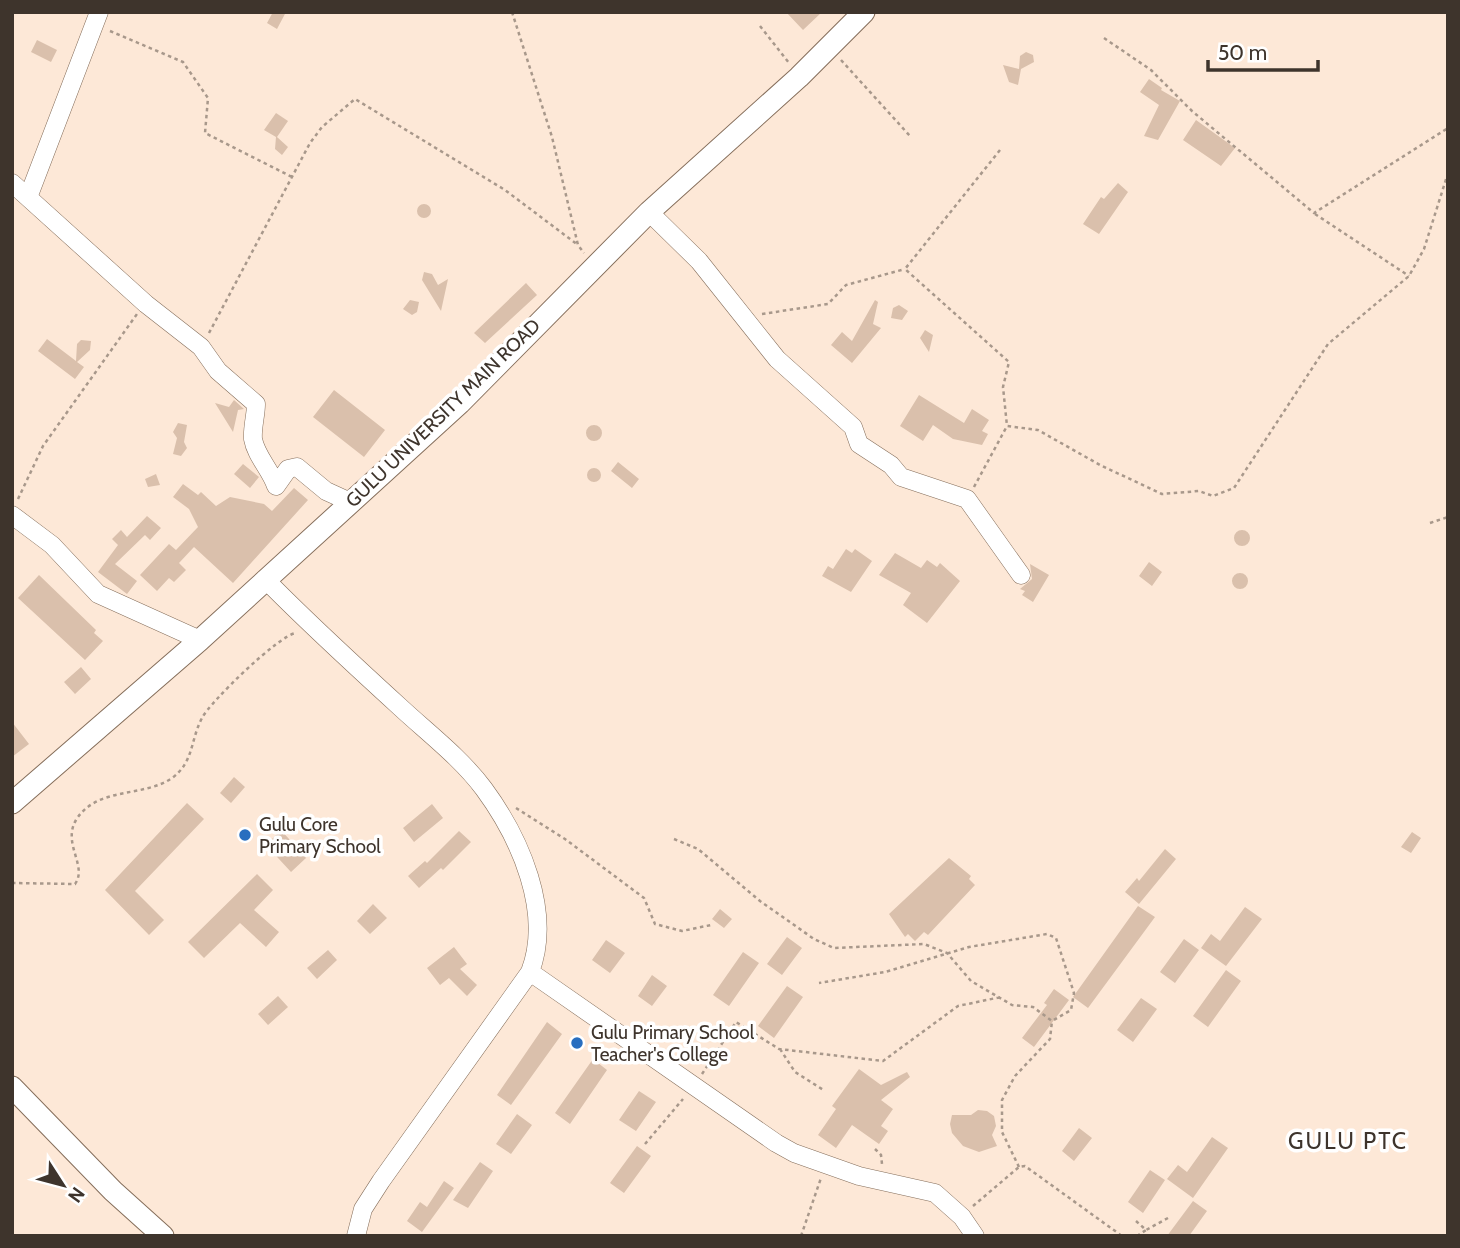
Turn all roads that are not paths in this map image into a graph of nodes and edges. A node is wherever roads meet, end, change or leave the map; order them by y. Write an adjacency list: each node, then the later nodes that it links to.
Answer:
1 (864, 12): 5 (street, GULU UNIVERSITY MAIN ROAD)
2 (97, 18): 4 (street)
3 (12, 183): 4 (street)
4 (29, 195): 6 (street)
5 (649, 212): 6 (street, GULU UNIVERSITY MAIN ROAD); 8 (street)
6 (350, 502): 9 (street, GULU UNIVERSITY MAIN ROAD)
7 (15, 508): 10 (street)
8 (1021, 575)
9 (265, 579): 10 (street, GULU UNIVERSITY MAIN ROAD); 12 (street)
10 (200, 640): 11 (street, GULU UNIVERSITY MAIN ROAD)
11 (12, 803)
12 (530, 972): 15 (street); 16 (street)
13 (12, 1087): 14 (street)
14 (163, 1236)
15 (356, 1236)
16 (975, 1236)

